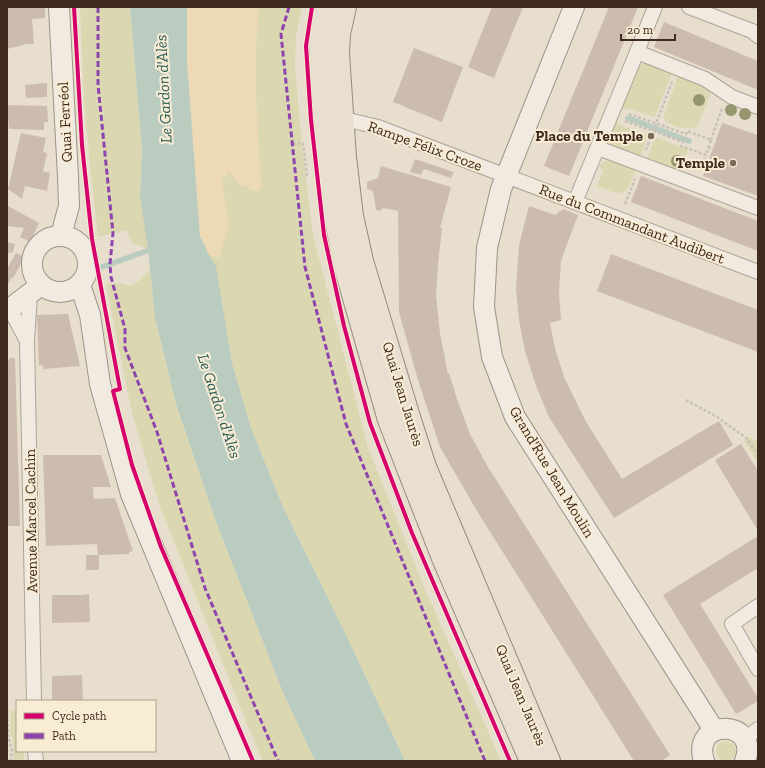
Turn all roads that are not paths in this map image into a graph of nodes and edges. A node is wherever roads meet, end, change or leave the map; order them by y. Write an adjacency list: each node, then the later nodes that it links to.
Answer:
1 (59, 7): 15 (main road, Quai Ferréol)
2 (326, 7): 10 (main road, Quai Jean Jaurès)
3 (345, 7): 10 (main road, Quai Jean Jaurès)
4 (574, 7): 12 (main road, Grand'Rue Jean Moulin)
5 (654, 7): 8 (street)
6 (689, 7): 7 (street)
7 (758, 36)
8 (637, 52): 9 (street); 11 (street)
9 (758, 107)
10 (334, 117): 12 (street, Rampe Félix Croze); 27 (main road, Quai Jean Jaurès); 28 (main road, Quai Jean Jaurès)
11 (598, 148): 13 (street); 14 (street)
12 (506, 176): 13 (street, Rue du Commandant Audibert); 24 (main road, Grand'Rue Jean Moulin)
13 (575, 202): 16 (street, Rue du Commandant Audibert)
14 (758, 208)
15 (62, 236): 17 (main road); 18 (main road)
16 (758, 272)
17 (80, 285): 18 (main road); 26 (main road)
18 (35, 290): 19 (main road); 20 (street, Avenue Marcel Cachin)
19 (9, 310): 20 (street, Avenue Marcel Cachin)
20 (27, 341): 23 (street, Avenue Marcel Cachin)
21 (758, 606): 22 (street)
22 (758, 669)
23 (34, 700)
24 (714, 730): 25 (main road); 29 (main road)
25 (751, 734): 30 (main road)
26 (242, 761)
27 (530, 761)
28 (549, 761)
29 (704, 761)
30 (746, 761)

